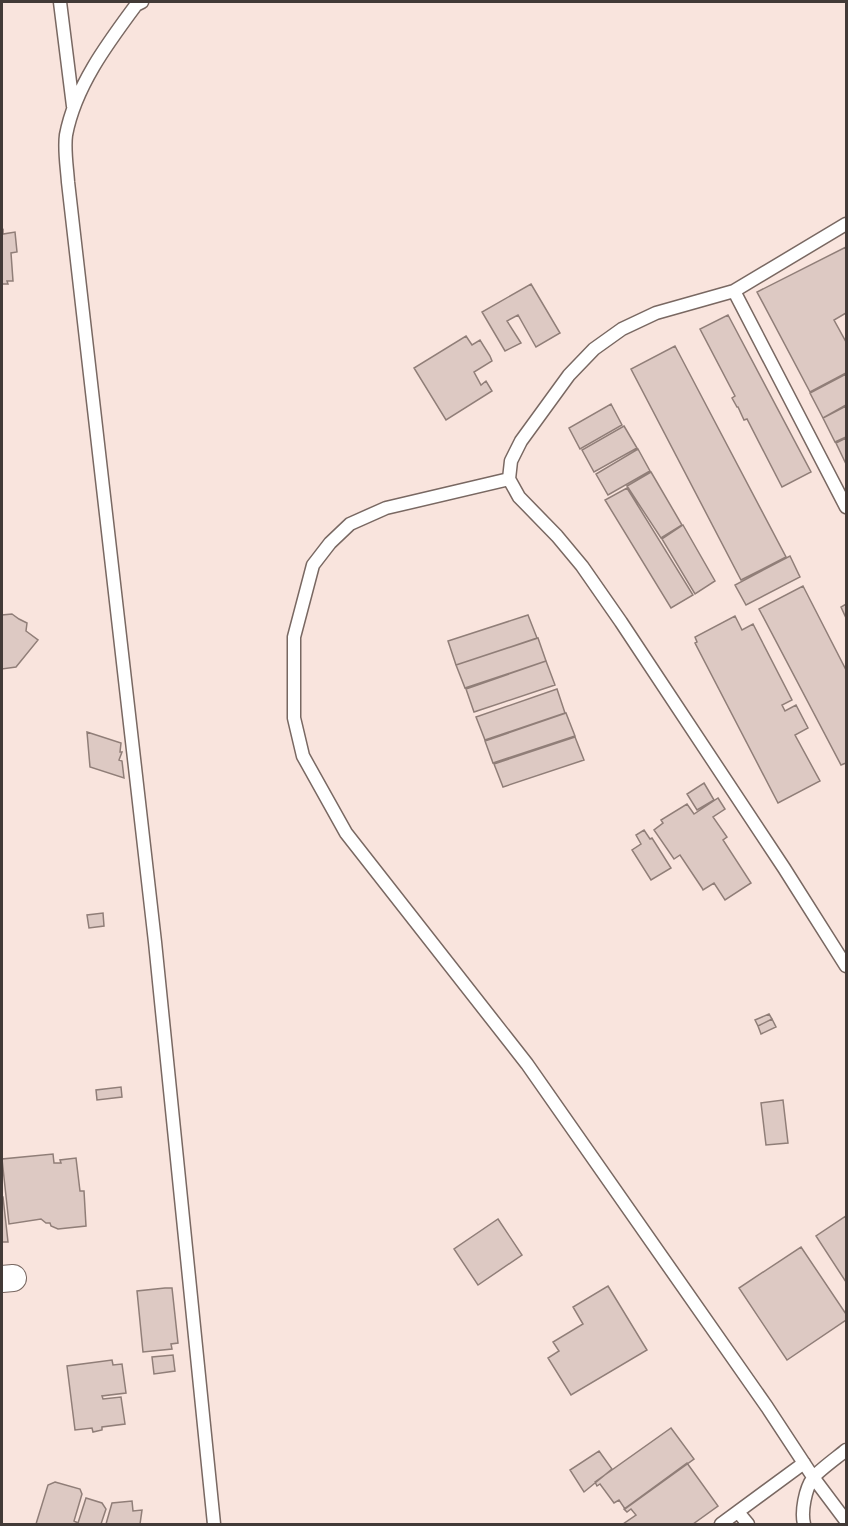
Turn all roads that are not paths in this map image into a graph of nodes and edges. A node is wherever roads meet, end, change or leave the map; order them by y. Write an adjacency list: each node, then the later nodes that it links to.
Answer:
1 (60, 2): 3 (lane)
2 (142, 2): 3 (lane)
3 (73, 106): 14 (lane)
4 (846, 224): 5 (lane)
5 (734, 291): 6 (lane); 7 (lane)
6 (509, 479): 8 (lane); 10 (lane)
7 (846, 507)
8 (846, 966)
9 (846, 1450): 11 (lane)
10 (804, 1463): 11 (lane); 12 (lane)
11 (813, 1478): 13 (lane); 17 (lane)
12 (738, 1512): 15 (lane); 16 (lane)
13 (846, 1521)
14 (214, 1524)
15 (721, 1524)
16 (748, 1524)
17 (804, 1524)

